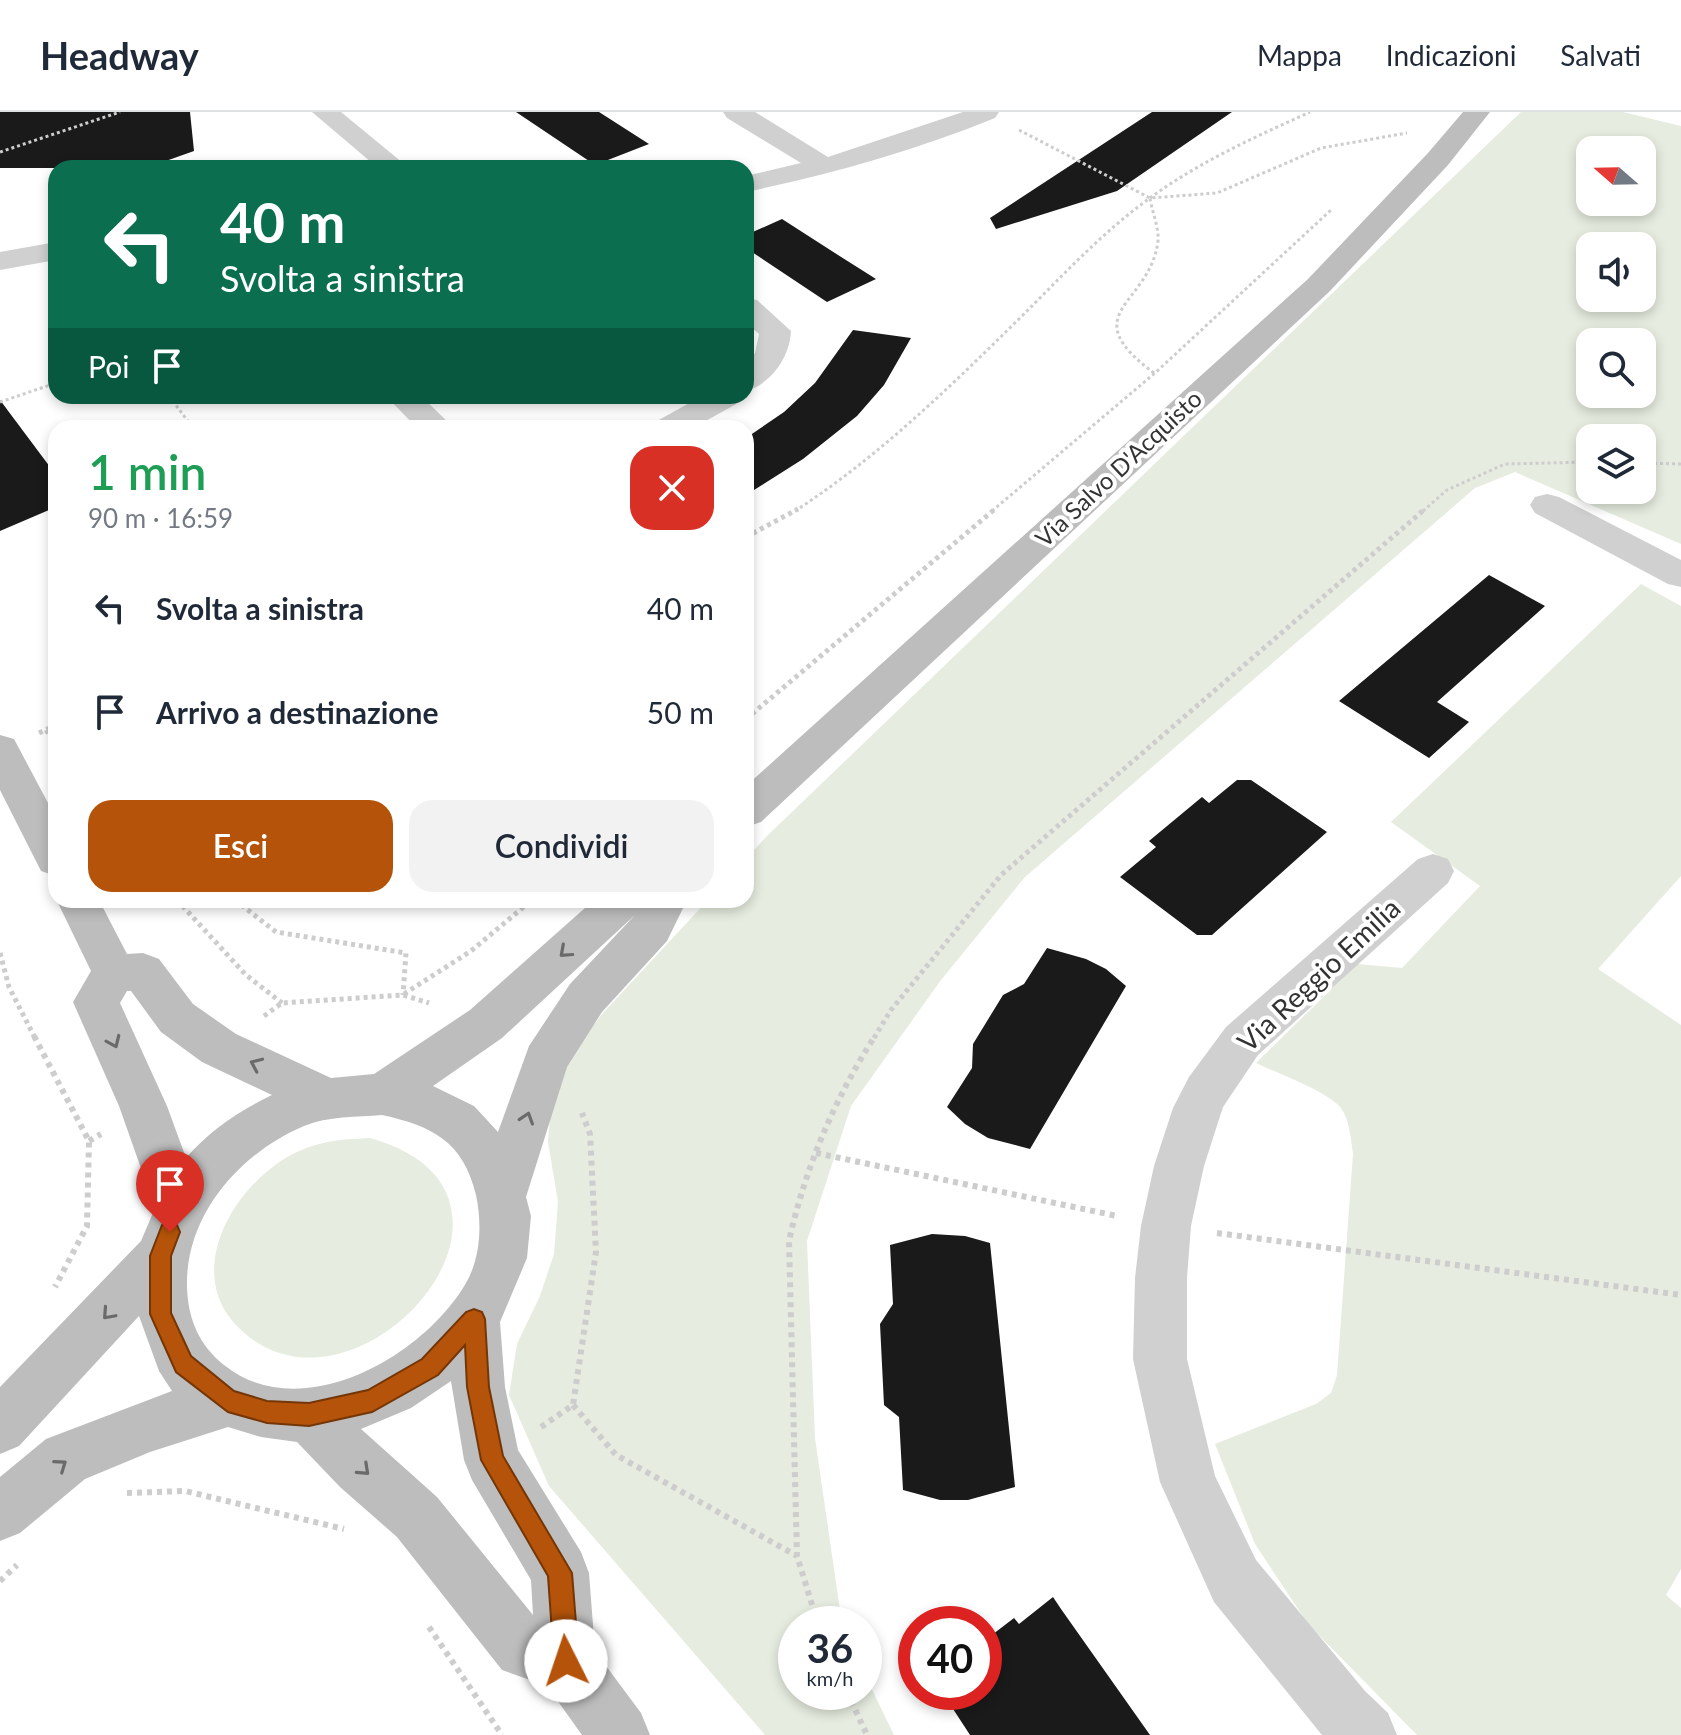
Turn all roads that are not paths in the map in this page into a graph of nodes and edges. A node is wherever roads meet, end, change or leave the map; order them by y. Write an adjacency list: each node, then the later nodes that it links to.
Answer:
1 (325, 112): 5 (street)
2 (736, 112): 6 (street)
3 (985, 112): 6 (street)
4 (1477, 112): 19 (street, Via Salvo D'Acquisto)
5 (385, 160)
6 (826, 167): 7 (street)
7 (754, 182)
8 (48, 252): 9 (street)
9 (0, 261)
10 (754, 314): 11 (street)
11 (754, 372)
12 (411, 404): 14 (street)
13 (712, 404): 15 (street)
14 (428, 420)
15 (683, 420)
16 (1547, 505): 17 (street)
17 (1681, 575)
18 (0, 750): 20 (street)
19 (754, 804)
20 (48, 843)
21 (1433, 871): 38 (street, Via Reggio Emilia)
22 (81, 908): 25 (street)
23 (614, 908): 26 (street, one-way to 26)
24 (661, 908): 28 (street, one-way to 24)
25 (114, 973): 27 (street, one-way to 25); 29 (street, one-way to 29)
26 (382, 1094): 27 (street); 28 (street)
27 (326, 1098): 29 (street)
28 (503, 1193): 31 (street)
29 (179, 1207): 30 (street)
30 (161, 1256): 32 (street); 34 (street, one-way to 34)
31 (474, 1319): 33 (street); 36 (street)
32 (228, 1400): 33 (street); 35 (street, one-way to 32)
33 (309, 1415): 36 (street, one-way to 36)
34 (0, 1427)
35 (0, 1513)
36 (566, 1661): 37 (street)
37 (619, 1735)
38 (1366, 1735)

